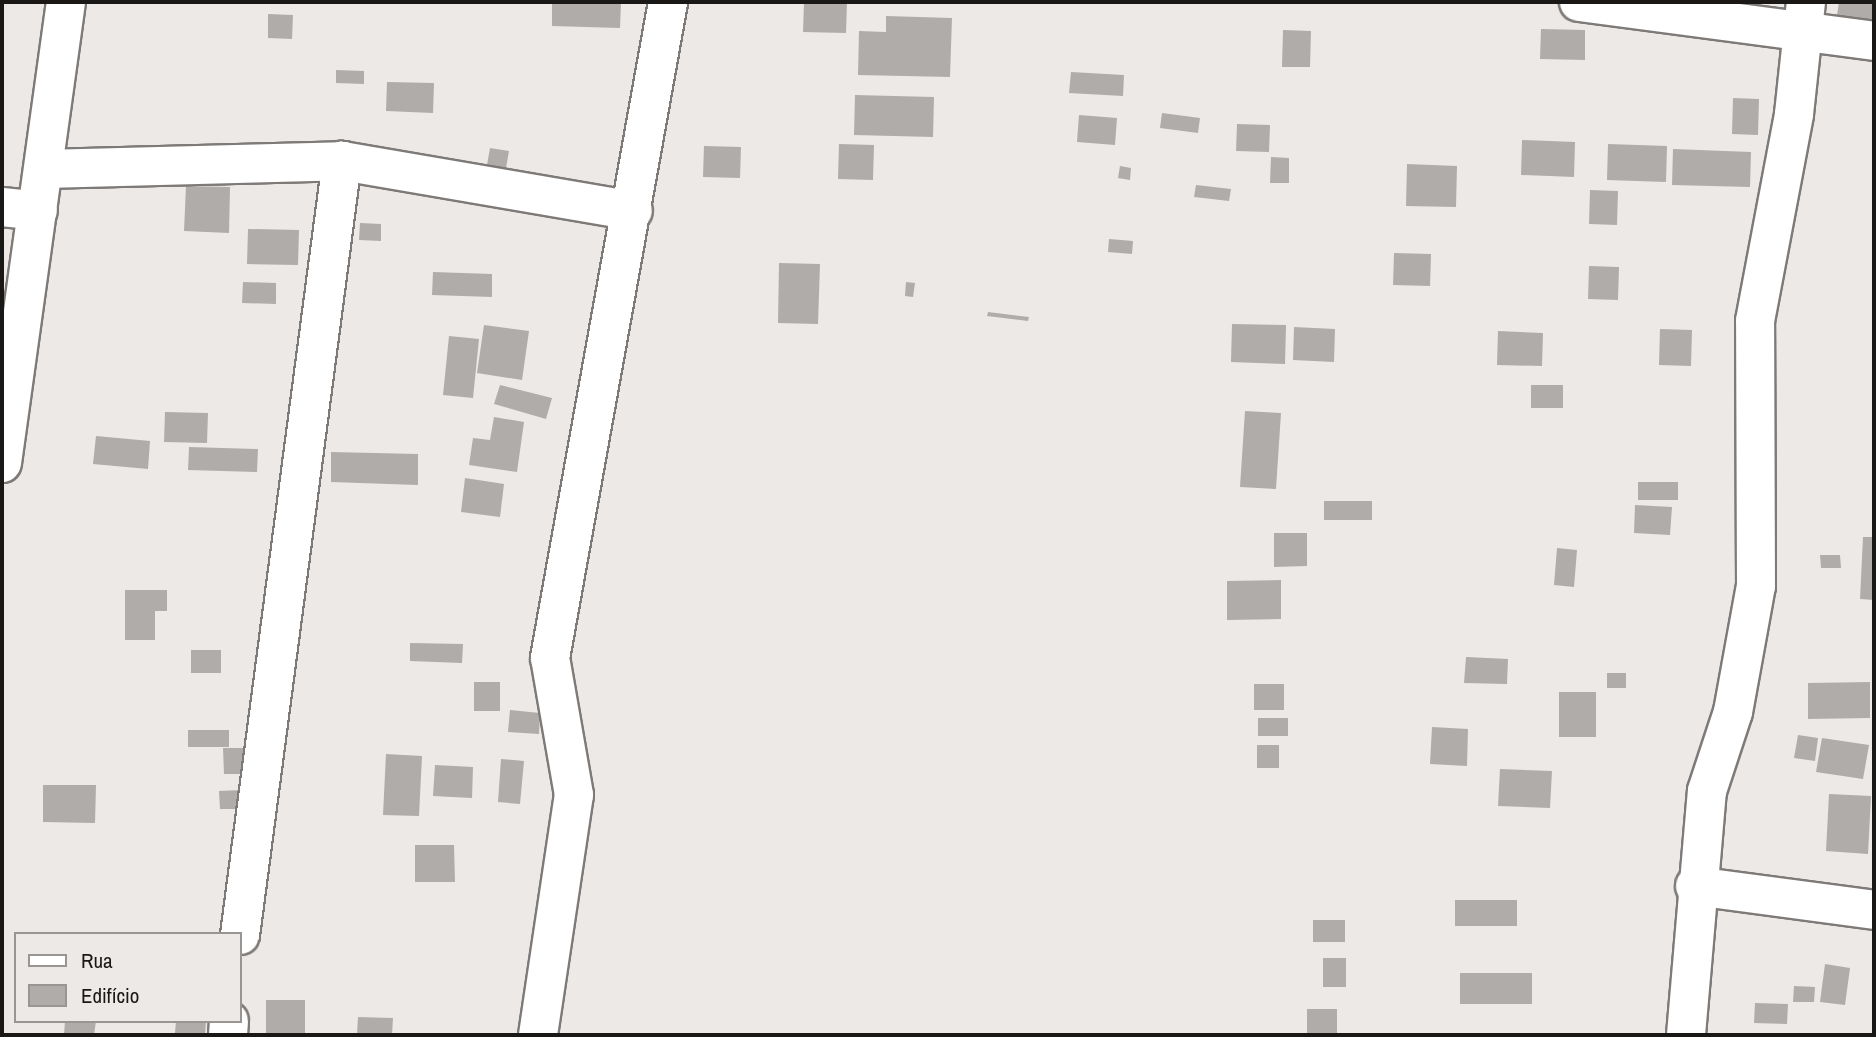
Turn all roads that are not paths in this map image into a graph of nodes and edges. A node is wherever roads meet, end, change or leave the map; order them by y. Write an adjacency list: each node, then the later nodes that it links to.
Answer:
1 (66, 2): 7 (street)
2 (668, 2): 9 (street)
3 (1579, 2): 4 (street)
4 (1804, 18): 5 (street); 12 (street)
5 (1874, 41)
6 (342, 161): 7 (street); 9 (street); 14 (street)
7 (44, 169): 8 (street)
8 (20, 209): 10 (street)
9 (633, 211): 15 (street)
10 (5, 421): 11 (street)
11 (2, 463)
12 (1695, 886): 13 (street); 16 (street)
13 (1874, 910)
14 (240, 932)
15 (538, 1035)
16 (1686, 1035)

